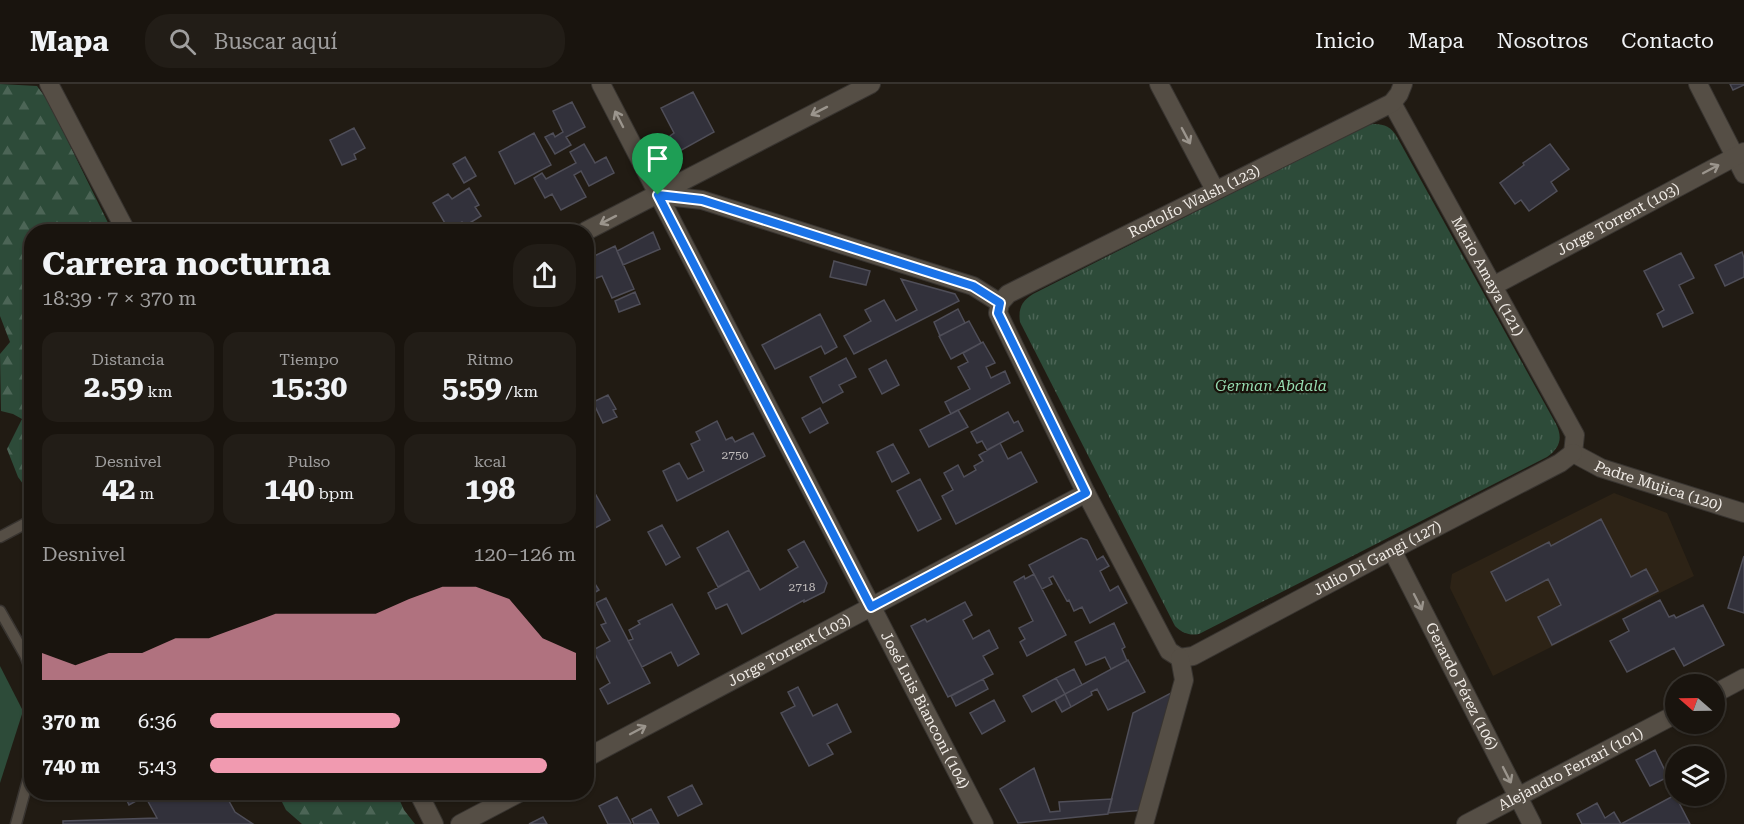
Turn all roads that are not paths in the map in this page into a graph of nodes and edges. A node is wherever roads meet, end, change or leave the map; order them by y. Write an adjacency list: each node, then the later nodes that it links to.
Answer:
1 (49, 84): 12 (street)
2 (601, 84): 11 (street, José Luis Bianconi (104), one-way to 2)
3 (871, 84): 11 (street, one-way to 11)
4 (1159, 84): 10 (street, one-way to 10)
5 (1402, 84): 7 (street)
6 (1698, 84): 8 (street)
7 (1392, 103): 10 (street, Rodolfo Walsh (123)); 14 (street, Mario Amaya (121))
8 (1739, 154): 9 (street); 14 (street, Jorge Torrent (103), one-way to 8)
9 (1744, 174)
10 (1215, 190): 15 (street, Rodolfo Walsh (123))
11 (658, 195): 13 (street, one-way to 13); 15 (street); 22 (street, José Luis Bianconi (104))
12 (122, 224)
13 (594, 227)
14 (1493, 286): 16 (street, Mario Amaya (121))
15 (1000, 303): 17 (street)
16 (1573, 453): 18 (street, Padre Mujica (120)); 21 (street, Julio Di Gangi (127))
17 (1086, 493): 22 (street, Jorge Torrent (103)); 25 (street)
18 (1744, 513)
19 (24, 524): 20 (lane)
20 (0, 537)
21 (1392, 550): 25 (street, Julio Di Gangi (127)); 31 (street, Gerardo Pérez (106), one-way to 31)
22 (871, 607): 29 (street, Jorge Torrent (103), one-way to 22); 37 (street, José Luis Bianconi (104))
23 (0, 611): 24 (lane)
24 (24, 655)
25 (1180, 658): 38 (street)
26 (1744, 678): 27 (street)
27 (1725, 688)
28 (1665, 720): 31 (street, Alejandro Ferrari (101))
29 (594, 754)
30 (24, 794): 34 (lane)
31 (1518, 797): 39 (street, Alejandro Ferrari (101)); 40 (street, Gerardo Pérez (106))
32 (422, 800): 35 (street)
33 (506, 800): 36 (street)
34 (16, 824)
35 (434, 824)
36 (460, 824)
37 (984, 824)
38 (1144, 824)
39 (1466, 824)
40 (1532, 824)

